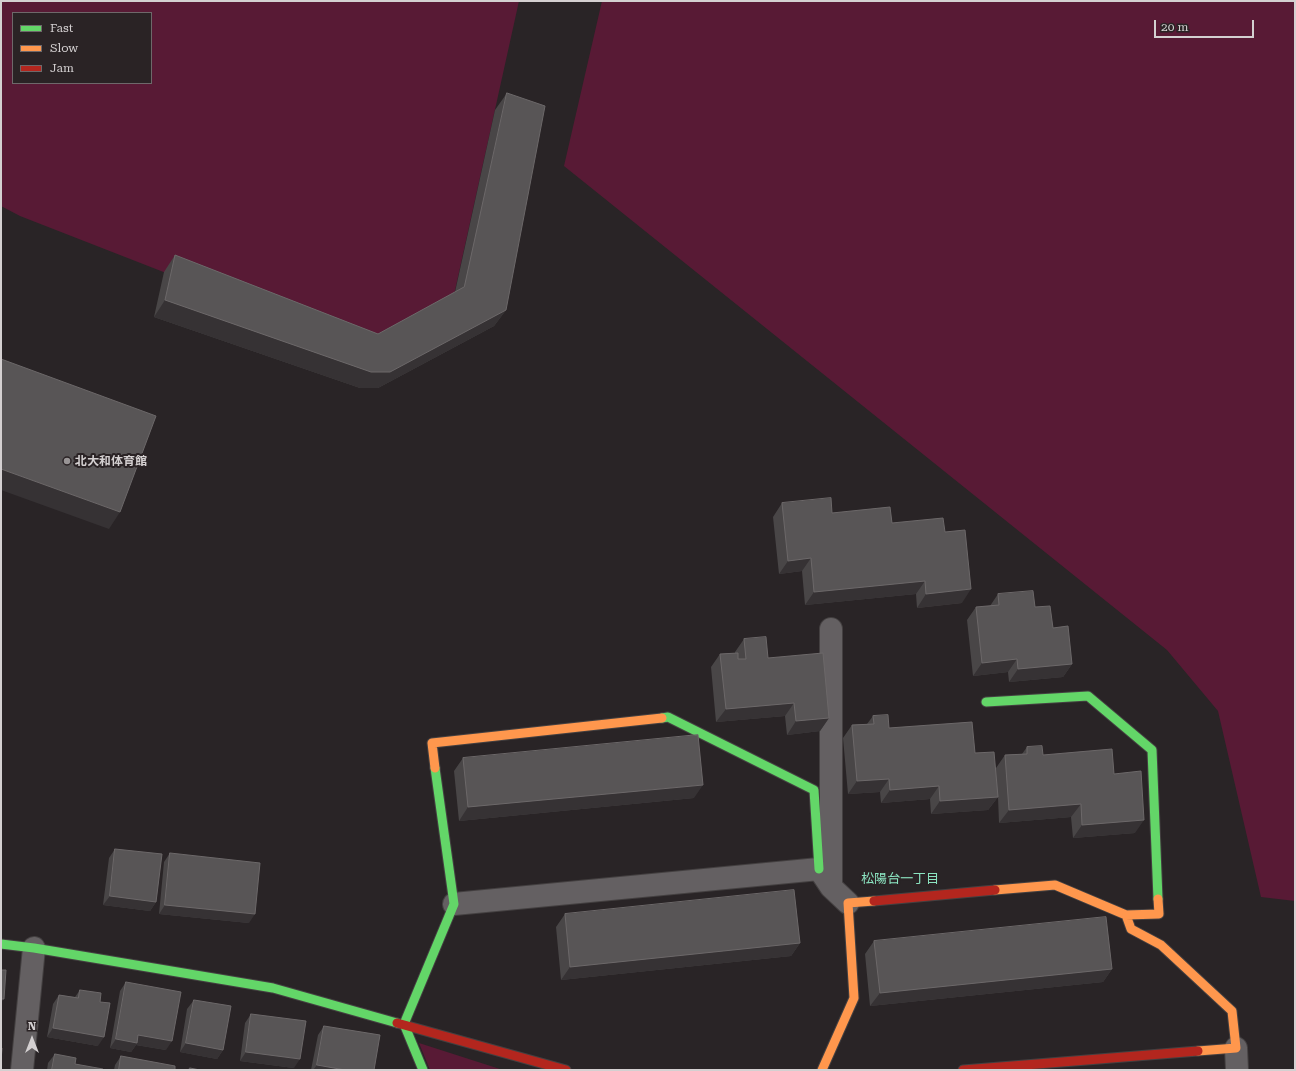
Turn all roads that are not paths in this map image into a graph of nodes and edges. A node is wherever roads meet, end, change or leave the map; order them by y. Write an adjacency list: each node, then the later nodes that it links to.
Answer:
1 (831, 629): 3 (street)
2 (986, 702): 6 (street)
3 (825, 878): 4 (street); 5 (street); 5 (street)
4 (848, 903): 6 (street); 14 (street)
5 (454, 904): 9 (street)
6 (1126, 915): 10 (street)
7 (1, 944): 8 (street)
8 (34, 948): 9 (street); 11 (street)
9 (404, 1024): 12 (street); 13 (street)
10 (1236, 1048): 15 (street); 16 (street)
11 (22, 1070)
12 (423, 1070)
13 (566, 1070)
14 (822, 1070)
15 (963, 1070)
16 (1237, 1070)

